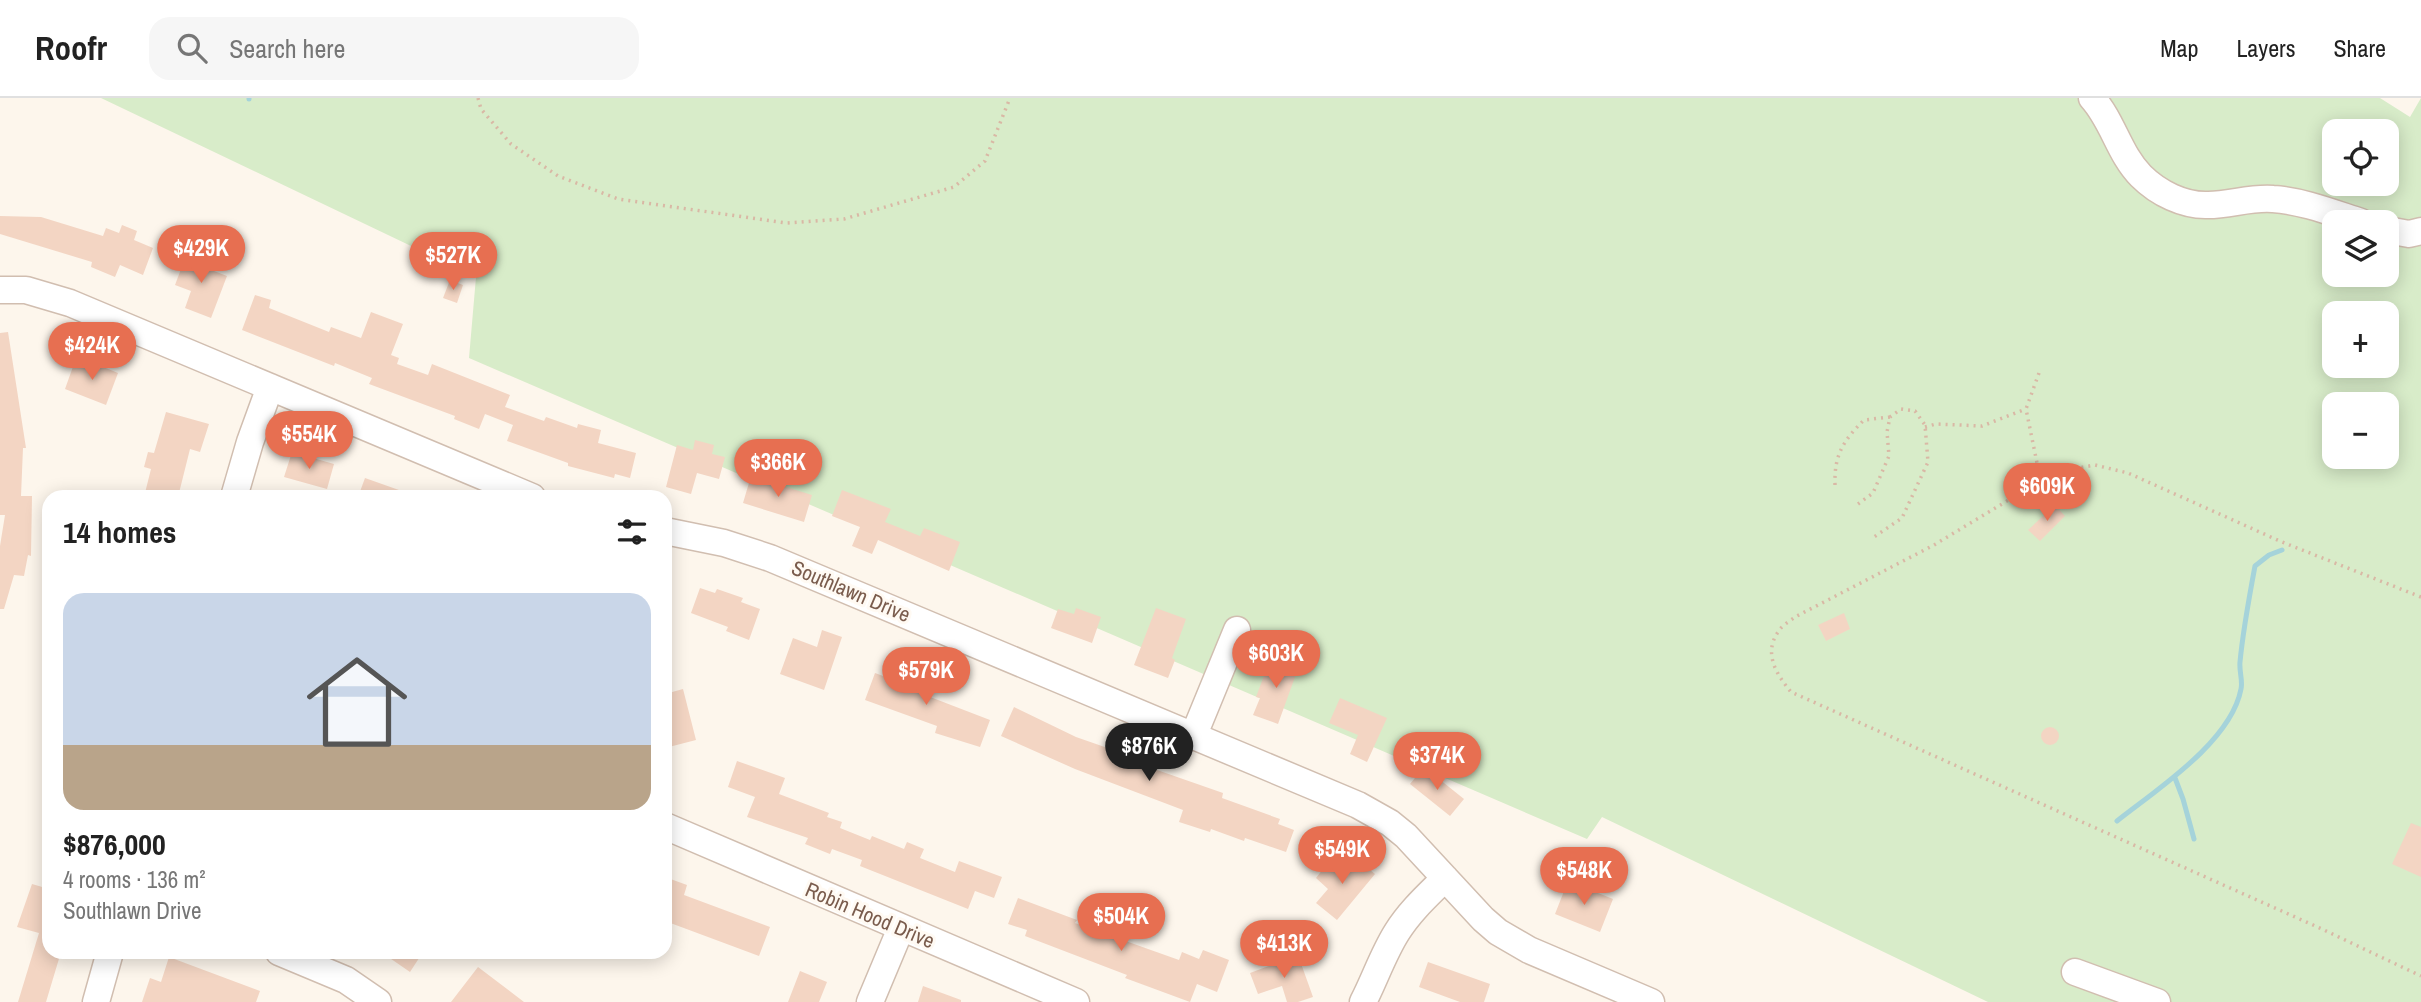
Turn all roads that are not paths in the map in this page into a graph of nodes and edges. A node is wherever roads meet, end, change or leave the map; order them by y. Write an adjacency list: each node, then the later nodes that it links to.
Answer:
1 (2092, 98): 2 (street)
2 (2322, 210)
3 (2399, 232): 4 (street)
4 (2421, 232)
5 (0, 290): 6 (street)
6 (270, 387): 7 (street); 8 (street)
7 (236, 490)
8 (515, 490)
9 (672, 536): 11 (street, Southlawn Drive)
10 (1237, 630): 11 (street)
11 (1194, 737): 13 (street, Southlawn Drive)
12 (672, 828): 14 (street, Robin Hood Drive)
13 (1445, 878): 22 (street); 23 (street, Southlawn Drive)
14 (901, 928): 20 (street); 21 (street, Robin Hood Drive)
15 (108, 959): 18 (street)
16 (296, 959): 19 (street)
17 (2076, 972): 24 (street)
18 (96, 1002)
19 (377, 1002)
20 (870, 1002)
21 (1076, 1002)
22 (1363, 1002)
23 (1651, 1002)
24 (2157, 1002)

